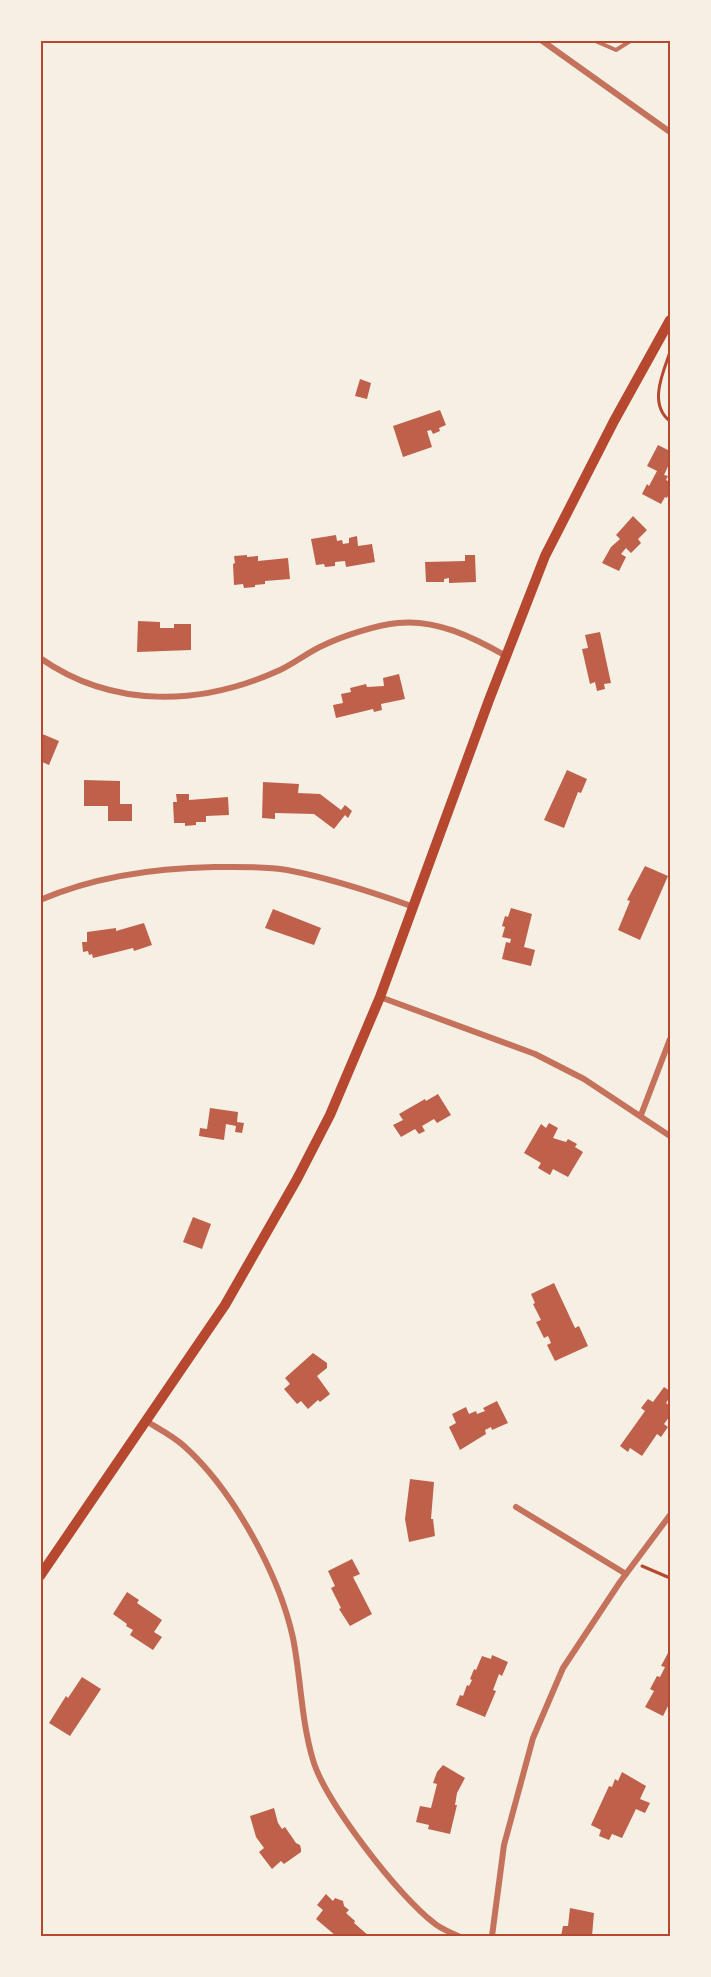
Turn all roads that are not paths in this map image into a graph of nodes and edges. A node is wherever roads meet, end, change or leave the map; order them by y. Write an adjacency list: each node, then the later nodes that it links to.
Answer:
1 (541, 40): 4 (street)
2 (593, 40): 3 (lane)
3 (632, 40)
4 (670, 132)
5 (670, 320): 6 (main road)
6 (506, 656): 7 (street); 9 (main road)
7 (40, 658)
8 (40, 900): 9 (street)
9 (414, 907): 10 (main road)
10 (380, 997): 12 (street); 14 (main road)
11 (670, 1039): 12 (street)
12 (641, 1115): 13 (street)
13 (670, 1136)
14 (146, 1421): 18 (main road); 19 (street)
15 (516, 1507): 17 (street)
16 (670, 1515): 17 (street)
17 (626, 1574): 20 (street)
18 (40, 1576)
19 (458, 1936)
20 (492, 1936)

